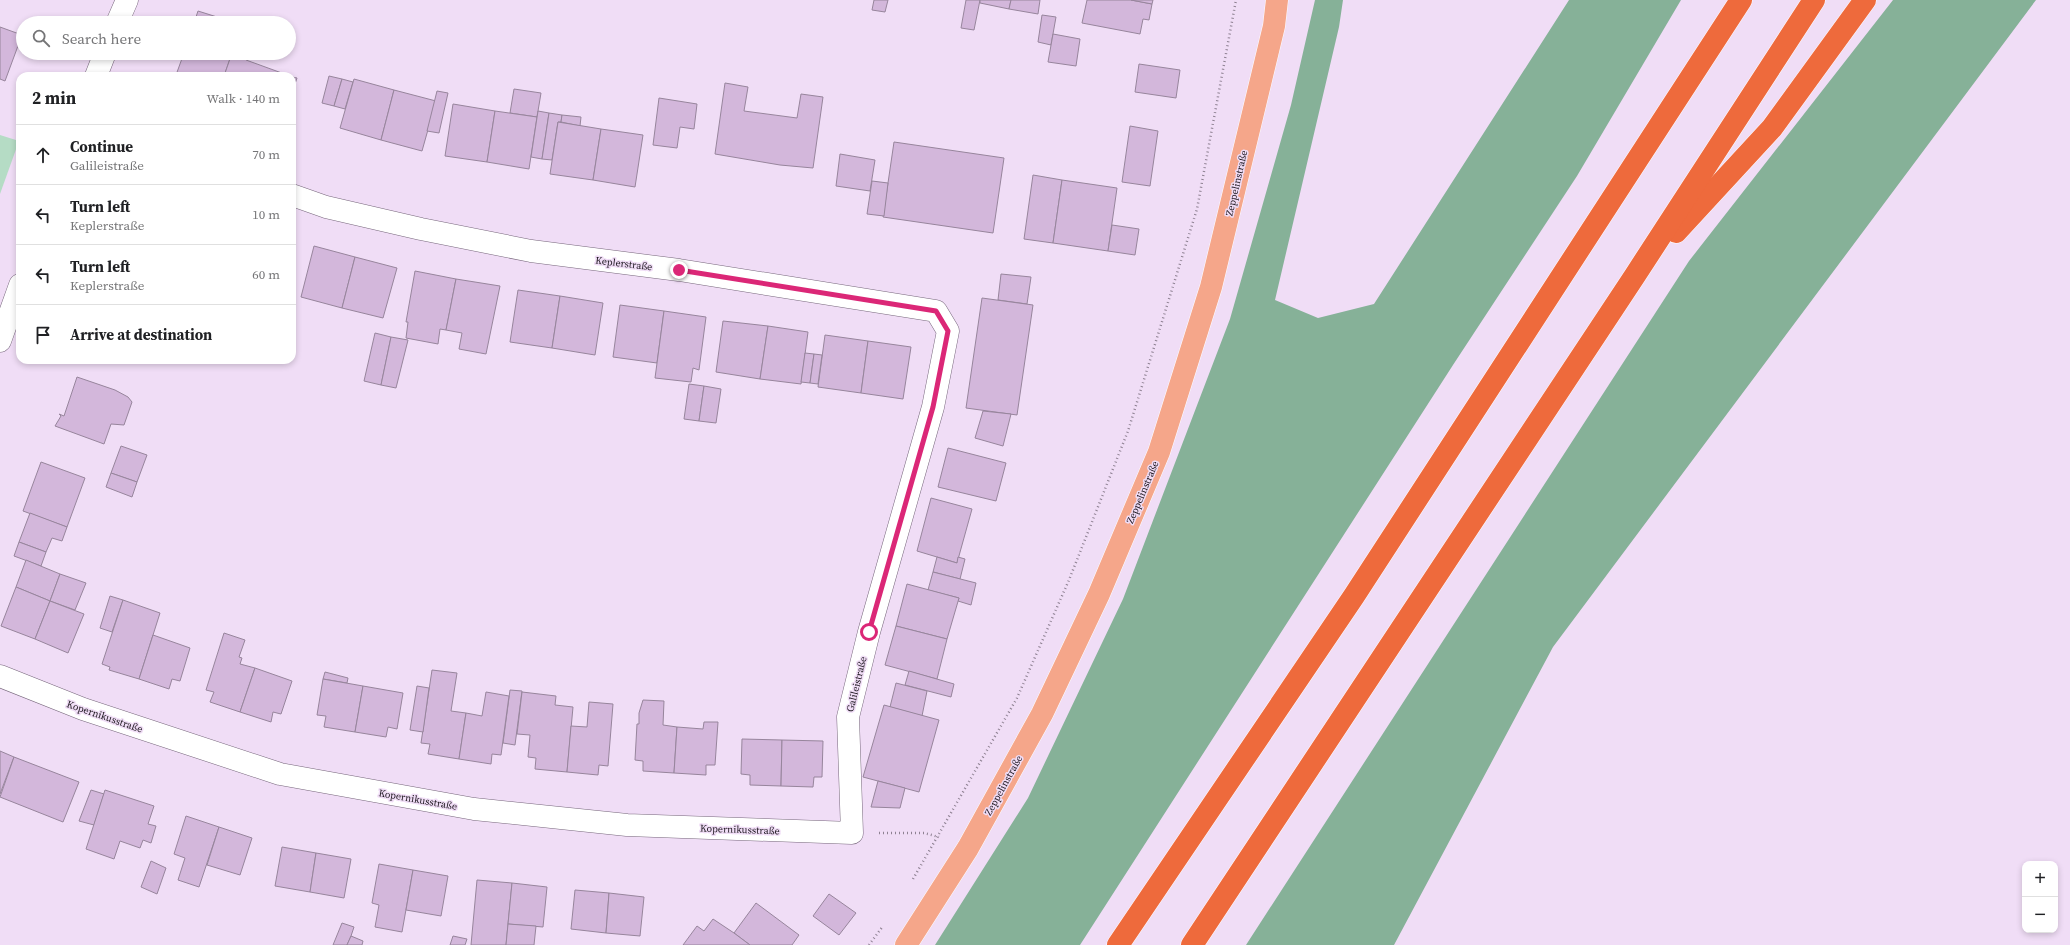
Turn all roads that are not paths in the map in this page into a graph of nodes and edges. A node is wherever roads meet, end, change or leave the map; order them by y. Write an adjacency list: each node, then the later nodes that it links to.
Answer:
1 (127, 0): 6 (street)
2 (1278, 0): 16 (main road, Zeppelinstraße)
3 (1741, 0): 17 (highway)
4 (1814, 0): 10 (highway)
5 (1865, 0): 10 (highway)
6 (120, 16)
7 (102, 60): 8 (street)
8 (98, 72)
9 (296, 197): 12 (street, Keplerstraße)
10 (1634, 277): 18 (highway)
11 (16, 296): 13 (street)
12 (948, 331): 15 (street, Galileistraße)
13 (0, 341)
14 (0, 676): 15 (street, Kopernikusstraße)
15 (852, 833)
16 (906, 945)
17 (1118, 945)
18 (1192, 945)

